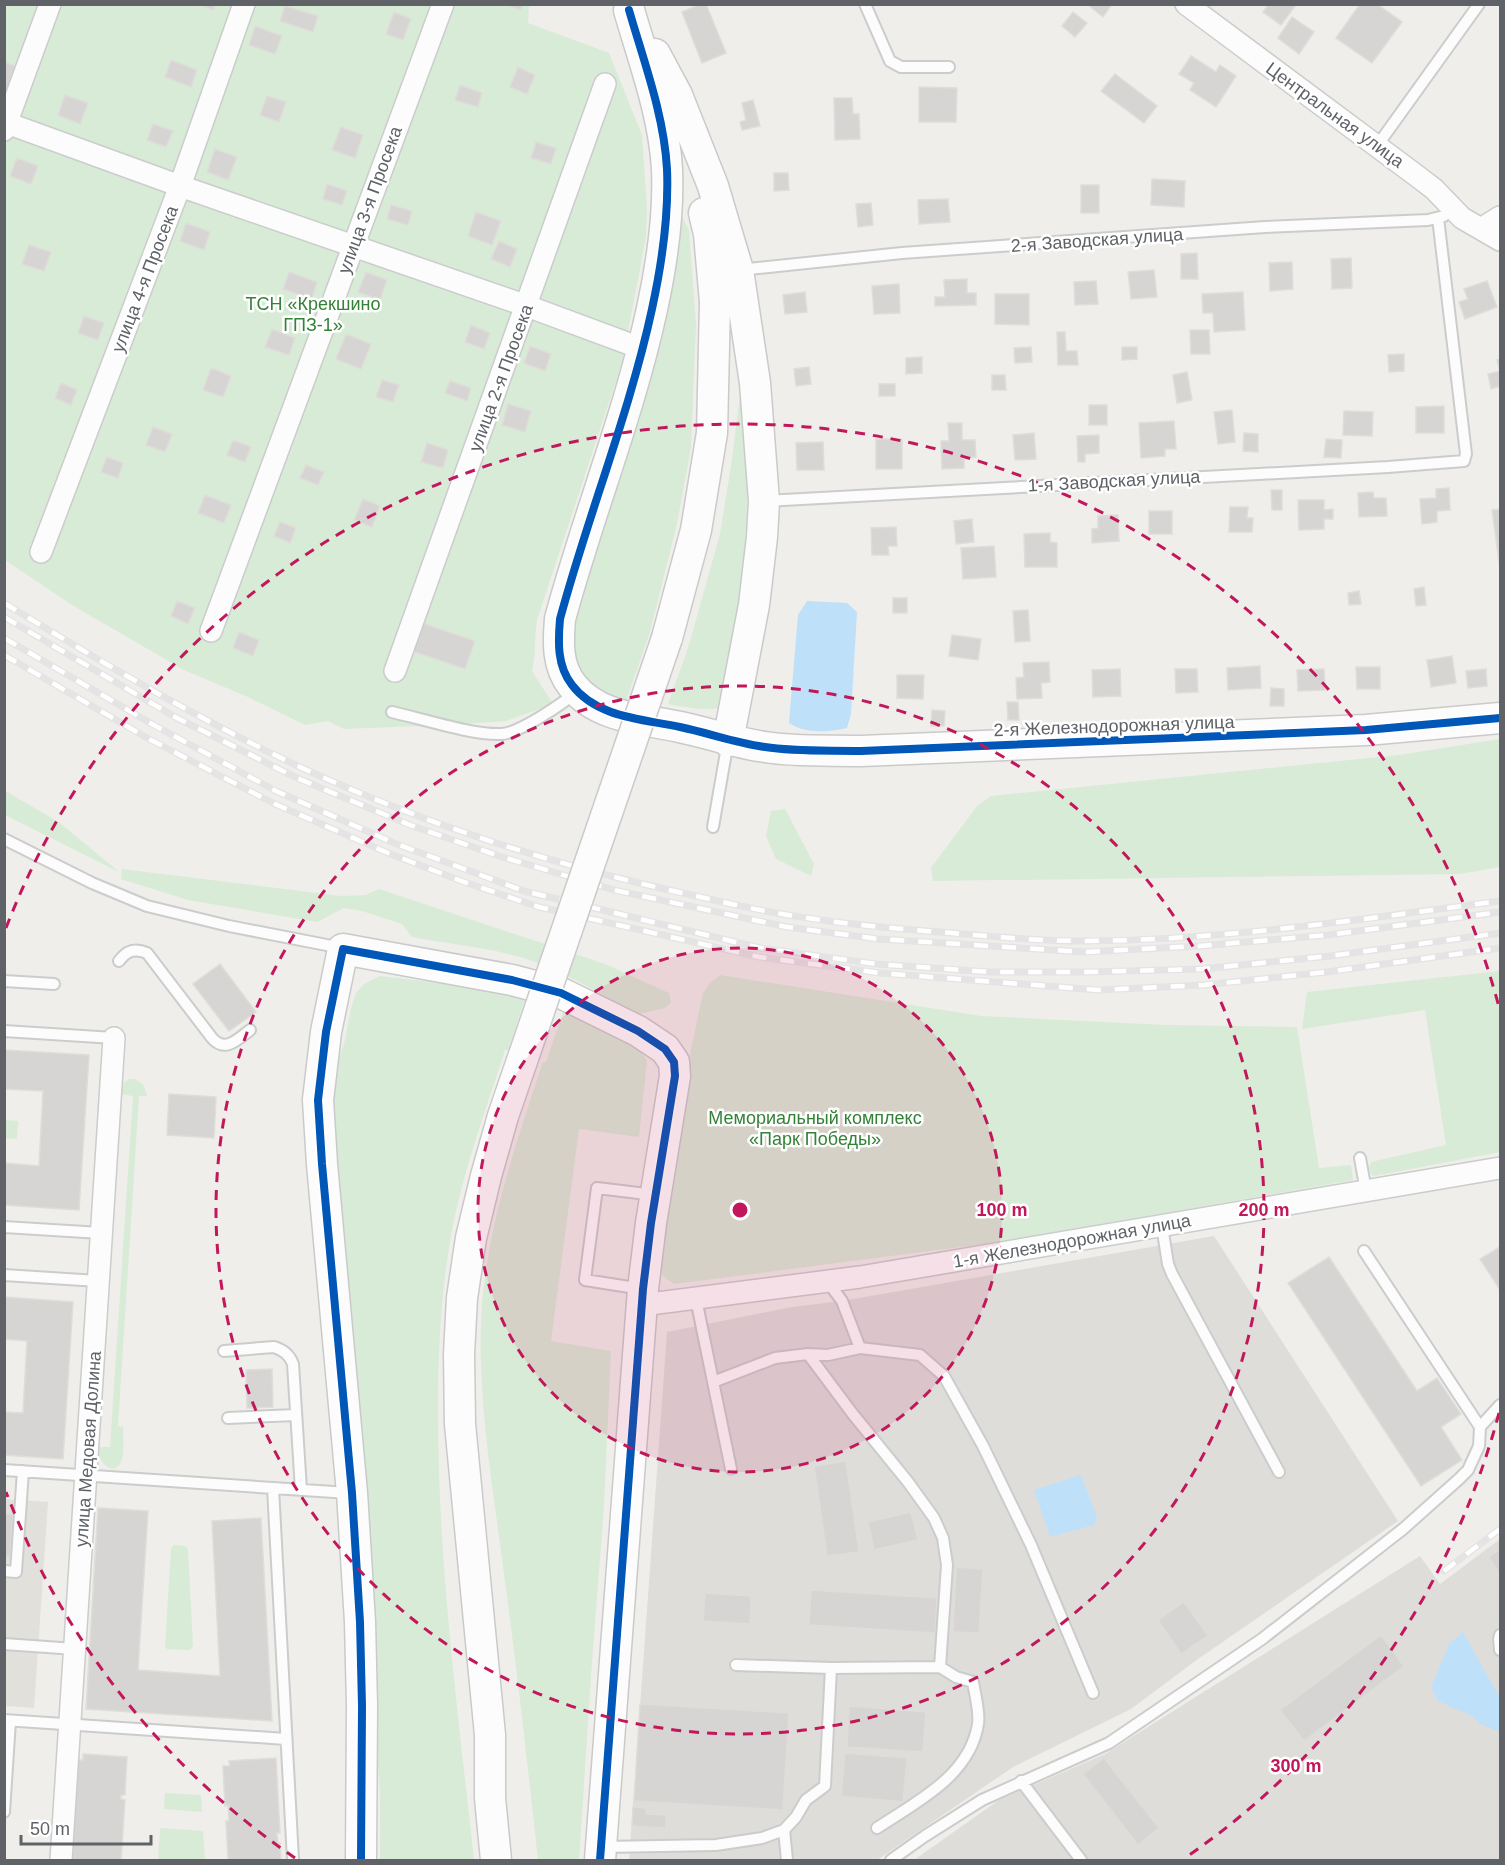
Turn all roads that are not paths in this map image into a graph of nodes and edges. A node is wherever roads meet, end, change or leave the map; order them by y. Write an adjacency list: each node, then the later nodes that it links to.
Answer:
1 (50, 4): 10 (street)
2 (244, 4): 12 (street, улица 4-я Просека)
3 (443, 4): 17 (street, улица 3-я Просека)
4 (865, 4): 8 (lane)
5 (1186, 4): 11 (street, Центральная улица)
6 (1479, 4): 11 (lane)
7 (629, 6): 18 (street); 20 (street); 78 (street, bridge)
8 (949, 67)
9 (605, 84): 19 (street, улица 2-я Просека)
10 (5, 125): 12 (street)
11 (1377, 146): 13 (street, Центральная улица)
12 (180, 186): 17 (street); 22 (street, улица 4-я Просека)
13 (1447, 215): 15 (street, Центральная улица); 18 (lane, 2-я Заводская улица); 21 (lane, 1-я Заводская улица)
14 (1500, 217): 15 (street)
15 (1481, 229): 16 (street, Центральная улица)
16 (1500, 240)
17 (353, 246): 19 (street); 23 (street, улица 3-я Просека)
18 (738, 270): 21 (street)
19 (527, 306): 20 (street); 24 (street, улица 2-я Просека)
20 (643, 349): 25 (street)
21 (764, 501): 28 (street)
22 (41, 552)
23 (211, 631)
24 (395, 671)
25 (577, 691): 26 (lane); 28 (street, 2-я Железнодорожная улица)
26 (392, 712)
27 (1500, 718): 28 (street, 2-я Железнодорожная улица)
28 (728, 741): 29 (lane)
29 (713, 827)
30 (4, 839): 31 (lane)
31 (343, 948): 41 (street); 66 (street)
32 (119, 961): 35 (lane)
33 (4, 981): 34 (lane)
34 (54, 984)
35 (249, 1030)
36 (4, 1031): 37 (lane)
37 (114, 1038): 44 (street, улица Медовая Долина)
38 (1360, 1158): 40 (lane)
39 (1500, 1168): 40 (street, 1-я Железнодорожная улица)
40 (1366, 1191): 42 (street, 1-я Железнодорожная улица)
41 (656, 1195): 49 (street); 49 (lane)
42 (1162, 1226): 48 (street, 1-я Железнодорожная улица); 62 (lane)
43 (4, 1227): 44 (lane)
44 (101, 1233): 47 (street, улица Медовая Долина)
45 (1364, 1251): 58 (lane)
46 (4, 1275): 47 (lane)
47 (98, 1281): 63 (street, улица Медовая Долина)
48 (828, 1282): 50 (street, 1-я Железнодорожная улица); 51 (lane)
49 (642, 1297): 50 (street, 1-я Железнодорожная улица); 84 (street)
50 (696, 1299): 54 (lane)
51 (860, 1348): 53 (lane); 75 (lane)
52 (224, 1351): 56 (lane)
53 (808, 1354): 54 (lane); 73 (lane)
54 (713, 1382): 59 (lane)
55 (1500, 1405): 58 (lane)
56 (296, 1415): 57 (lane); 65 (lane)
57 (228, 1418)
58 (1480, 1427): 80 (lane)
59 (731, 1468)
60 (4, 1470): 61 (lane)
61 (23, 1471): 63 (lane); 67 (lane)
62 (1279, 1472)
63 (86, 1475): 64 (lane); 70 (street, улица Медовая Долина)
64 (273, 1488): 65 (lane); 79 (lane)
65 (301, 1490): 66 (lane)
66 (352, 1493): 87 (street)
67 (4, 1571)
68 (1500, 1635): 71 (lane)
69 (4, 1644): 70 (lane)
70 (75, 1649): 77 (street, улица Медовая Долина)
71 (1500, 1650)
72 (736, 1665): 74 (lane)
73 (940, 1667): 74 (lane); 82 (lane)
74 (831, 1668): 83 (lane)
75 (1093, 1693)
76 (7, 1720): 77 (lane); 81 (lane)
77 (70, 1724): 79 (lane); 85 (street, улица Медовая Долина)
78 (490, 1735): 88 (street); 89 (street)
79 (286, 1739): 86 (lane)
80 (1021, 1781): 91 (lane); 92 (lane)
81 (4, 1812)
82 (877, 1828)
83 (784, 1830): 84 (lane); 90 (lane)
84 (601, 1854)
85 (61, 1860)
86 (293, 1860)
87 (362, 1860)
88 (496, 1860)
89 (514, 1860)
90 (787, 1860)
91 (891, 1860)
92 (1081, 1860)

